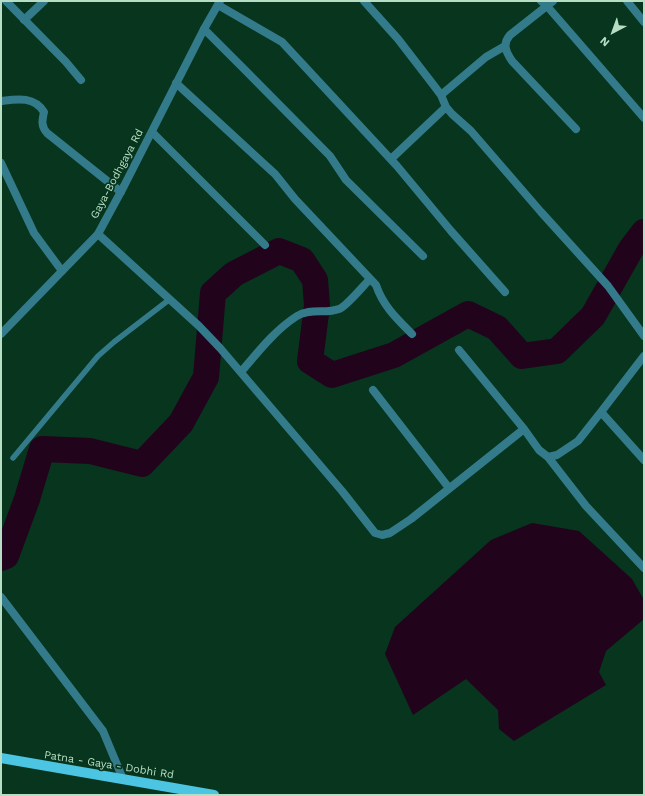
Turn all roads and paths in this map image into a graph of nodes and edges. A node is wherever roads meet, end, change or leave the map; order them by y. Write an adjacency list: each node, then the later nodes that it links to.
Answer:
1 (6, 1): 7 (street)
2 (44, 1): 7 (street)
3 (364, 1): 13 (street)
4 (628, 1): 8 (street)
5 (219, 3): 9 (street, Gaya-Bodhgaya Rd); 19 (street)
6 (547, 3): 10 (street); 16 (street)
7 (24, 20): 11 (street)
8 (644, 22)
9 (204, 29): 12 (street, Gaya-Bodhgaya Rd); 24 (street)
10 (505, 46): 13 (street); 17 (street)
11 (81, 80)
12 (176, 83): 18 (street, Gaya-Bodhgaya Rd); 26 (street)
13 (441, 95): 15 (street)
14 (1, 101): 21 (street)
15 (446, 107): 19 (street); 31 (street)
16 (644, 118)
17 (576, 129)
18 (152, 132): 21 (street, Gaya-Bodhgaya Rd); 23 (street)
19 (391, 160): 27 (street)
20 (1, 163): 25 (street)
21 (121, 192): 22 (street, Gaya-Bodhgaya Rd)
22 (98, 234): 25 (street, Gaya-Bodhgaya Rd); 28 (street)
23 (265, 245)
24 (423, 256)
25 (62, 271): 29 (street, Gaya-Bodhgaya Rd)
26 (370, 279): 30 (street); 34 (street)
27 (505, 292)
28 (170, 299): 34 (street); 39 (lane)
29 (1, 334)
30 (412, 334)
31 (644, 336)
32 (459, 350): 37 (street)
33 (644, 356): 36 (street)
34 (241, 372): 41 (street)
35 (372, 390): 41 (street)
36 (601, 412): 38 (street); 40 (street)
37 (524, 429): 38 (street); 41 (street)
38 (548, 457): 42 (street)
39 (13, 458)
40 (644, 460)
41 (449, 488)
42 (644, 568)
43 (1, 597): 45 (street)
44 (1, 758): 45 (main road, Patna - Gaya - Dobhi Rd)
45 (123, 778): 46 (main road, Patna - Gaya - Dobhi Rd)
46 (191, 793): 47 (main road, Patna - Gaya - Dobhi Rd)
47 (214, 795)

